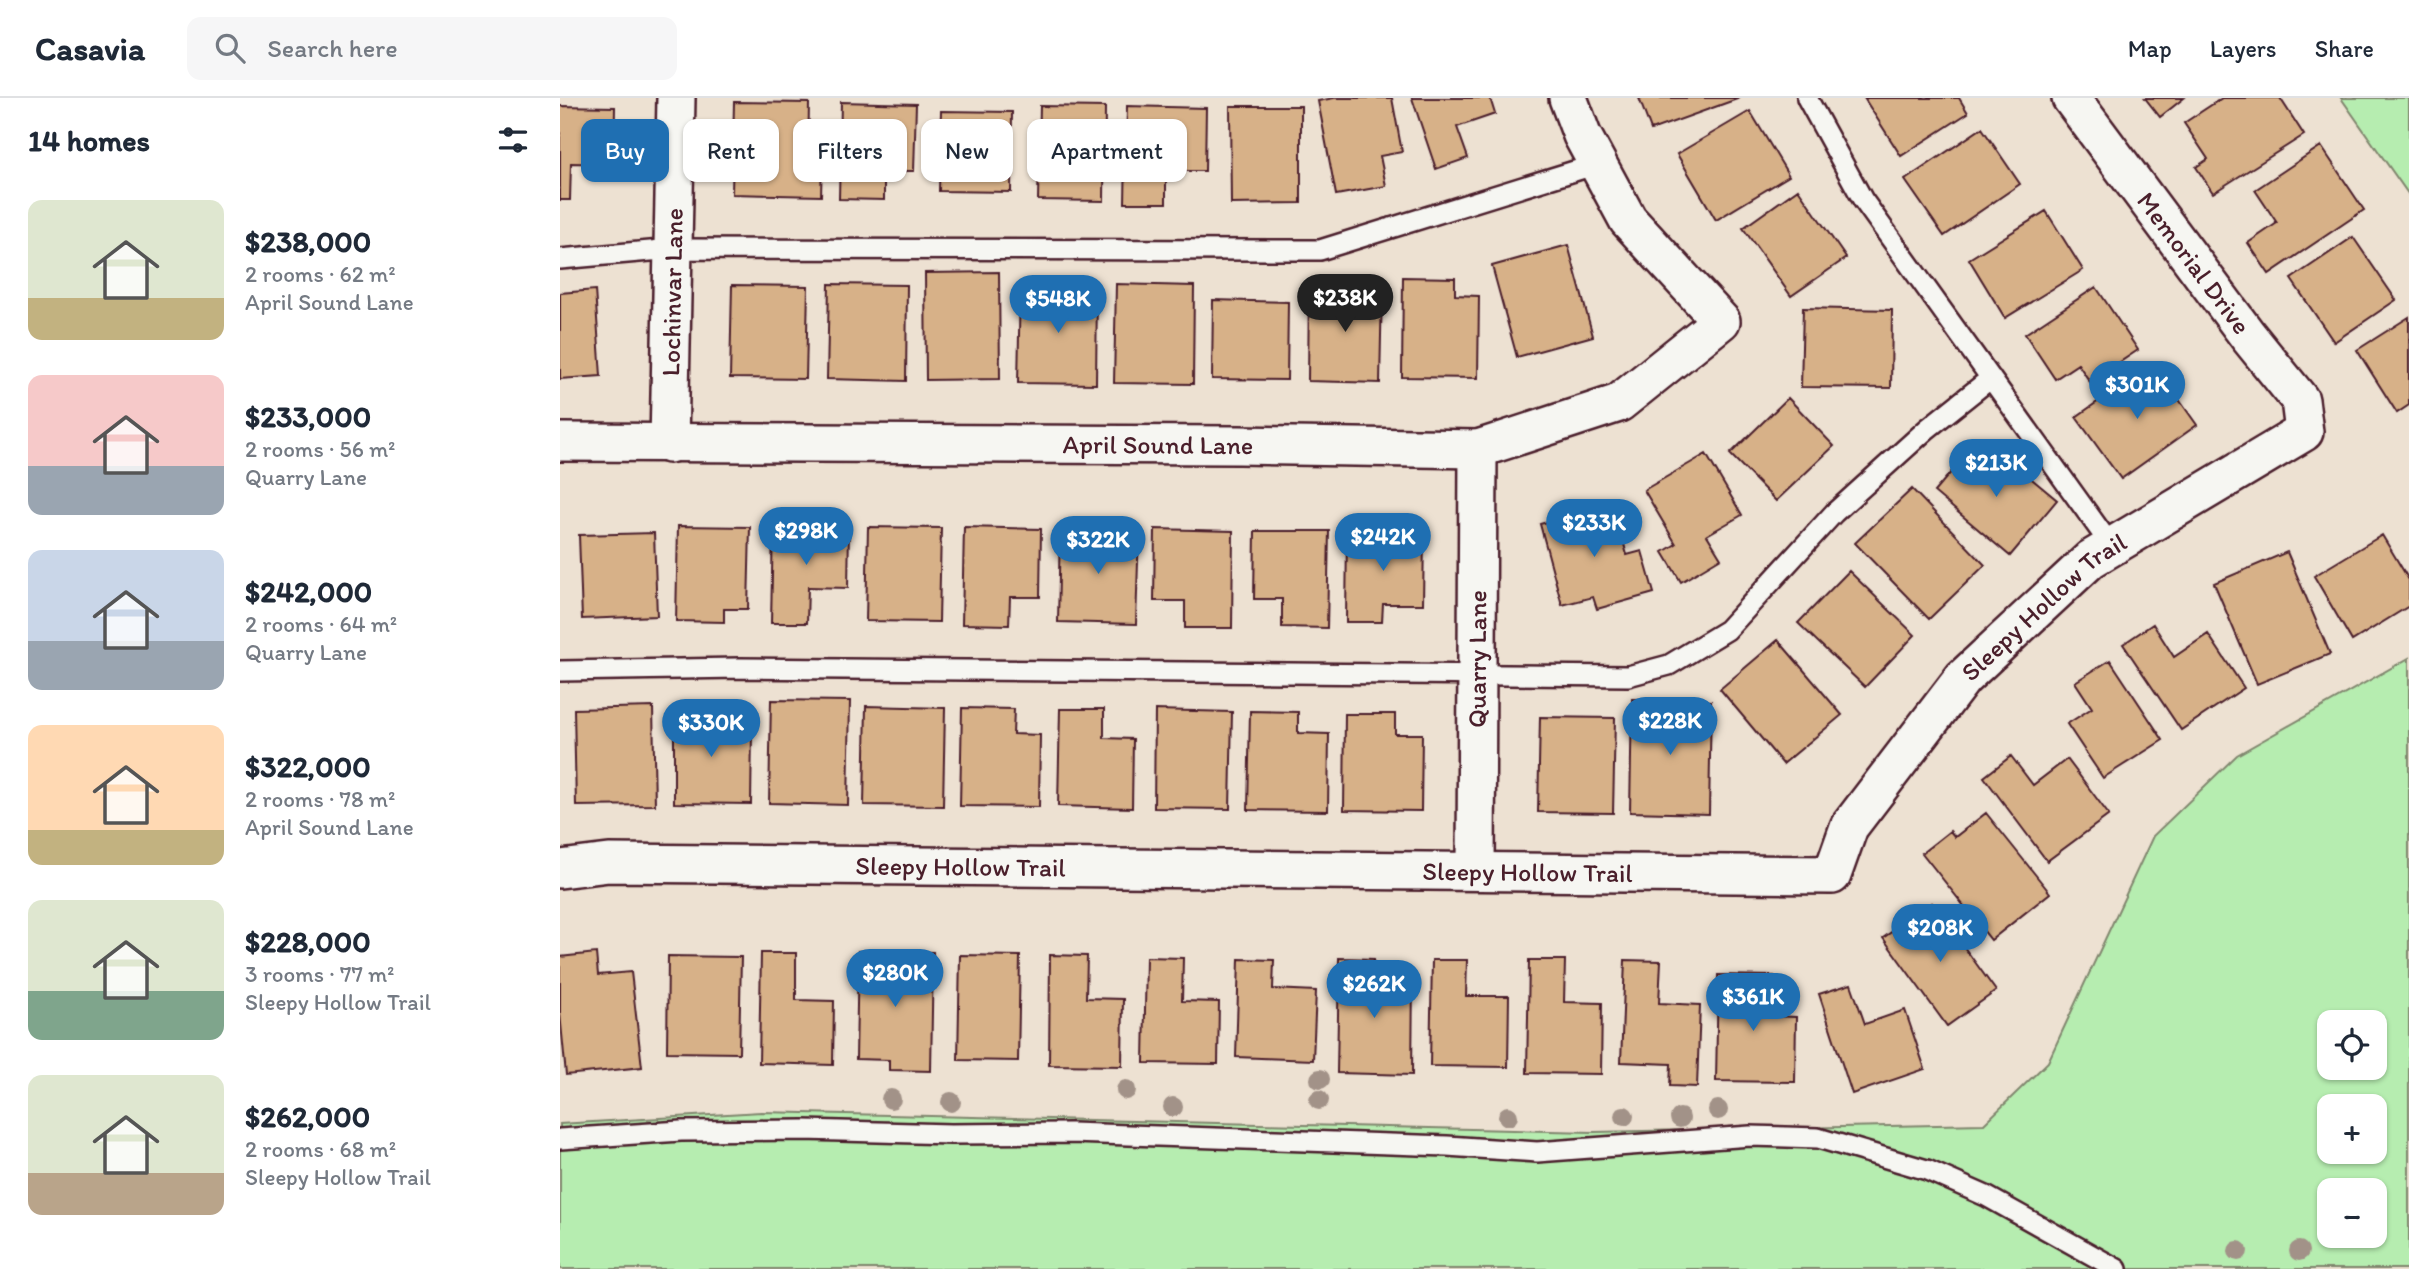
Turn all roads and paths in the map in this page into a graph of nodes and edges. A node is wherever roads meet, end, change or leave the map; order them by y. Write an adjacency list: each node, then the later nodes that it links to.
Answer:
1 (676, 98): 6 (street, Lochinvar Lane)
2 (1568, 98): 5 (street)
3 (1807, 98): 8 (lane)
4 (2071, 98): 9 (street, Memorial Drive)
5 (1597, 164): 6 (lane); 12 (street, April Sound Lane)
6 (673, 248): 7 (lane); 11 (street, Lochinvar Lane)
7 (560, 259)
8 (1991, 378): 13 (lane); 15 (lane)
9 (2304, 432): 13 (street, Sleepy Hollow Trail)
10 (560, 442): 11 (street, April Sound Lane)
11 (669, 444): 12 (street, April Sound Lane)
12 (1478, 449): 15 (street, Quarry Lane)
13 (2112, 547): 17 (street, Sleepy Hollow Trail)
14 (560, 671): 15 (lane)
15 (1476, 674): 17 (street, Quarry Lane)
16 (560, 869): 17 (street, Sleepy Hollow Trail)
17 (1476, 872)
18 (560, 1139): 19 (lane)
19 (2117, 1269)

